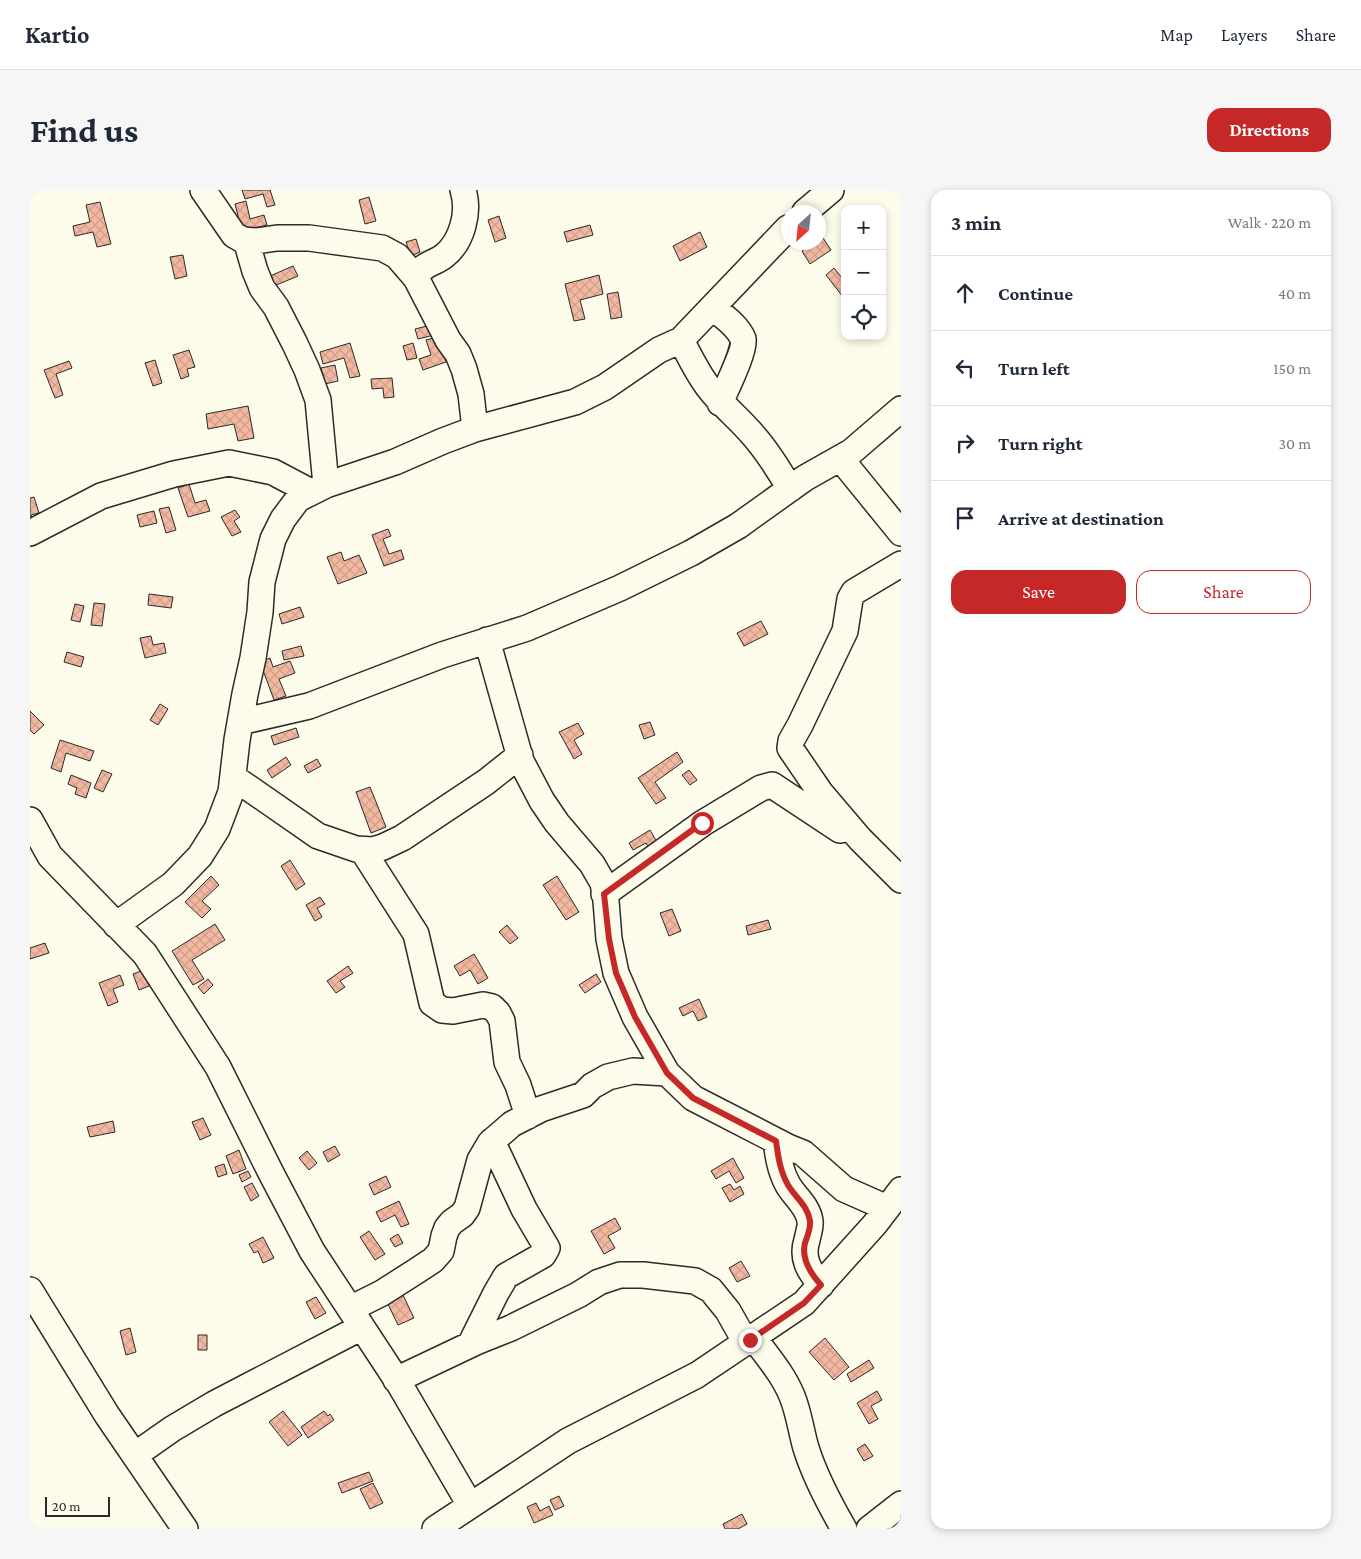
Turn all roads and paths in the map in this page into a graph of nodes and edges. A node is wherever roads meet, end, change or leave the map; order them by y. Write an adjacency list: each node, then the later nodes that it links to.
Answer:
1 (203, 190): 6 (street)
2 (463, 190): 7 (street)
3 (830, 190): 4 (street)
4 (813, 205)
5 (781, 235): 8 (street)
6 (246, 240): 7 (street); 14 (street)
7 (416, 278): 12 (street)
8 (713, 308): 9 (street); 10 (street)
9 (681, 340): 10 (street); 12 (street)
10 (720, 402): 15 (street)
11 (901, 409): 13 (street)
12 (475, 429): 14 (street)
13 (840, 458): 15 (street); 17 (street)
14 (318, 489): 16 (street); 20 (street)
15 (790, 489): 19 (street)
16 (30, 533)
17 (901, 533)
18 (901, 564): 24 (street)
19 (487, 640): 20 (street); 21 (street)
20 (240, 722): 22 (street)
21 (520, 755): 25 (street); 27 (street)
22 (233, 777): 25 (street); 28 (street)
23 (31, 822): 28 (street)
24 (861, 840): 26 (street); 27 (street)
25 (363, 851): 30 (street)
26 (901, 880)
27 (604, 894): 29 (street)
28 (116, 925): 36 (street)
29 (667, 1073): 30 (street); 32 (street)
30 (528, 1116): 31 (street)
31 (492, 1141): 36 (street); 38 (street)
32 (776, 1141): 33 (street); 34 (street)
33 (894, 1199): 34 (street)
34 (821, 1285): 37 (street)
35 (30, 1290): 40 (street)
36 (356, 1318): 39 (street); 40 (street)
37 (750, 1340): 38 (street); 42 (street); 45 (street)
38 (470, 1345): 39 (street)
39 (396, 1380): 42 (street)
40 (135, 1455): 43 (street)
41 (901, 1504): 46 (street)
42 (470, 1505): 44 (street)
43 (185, 1529)
44 (435, 1529)
45 (844, 1529)
46 (869, 1529)

